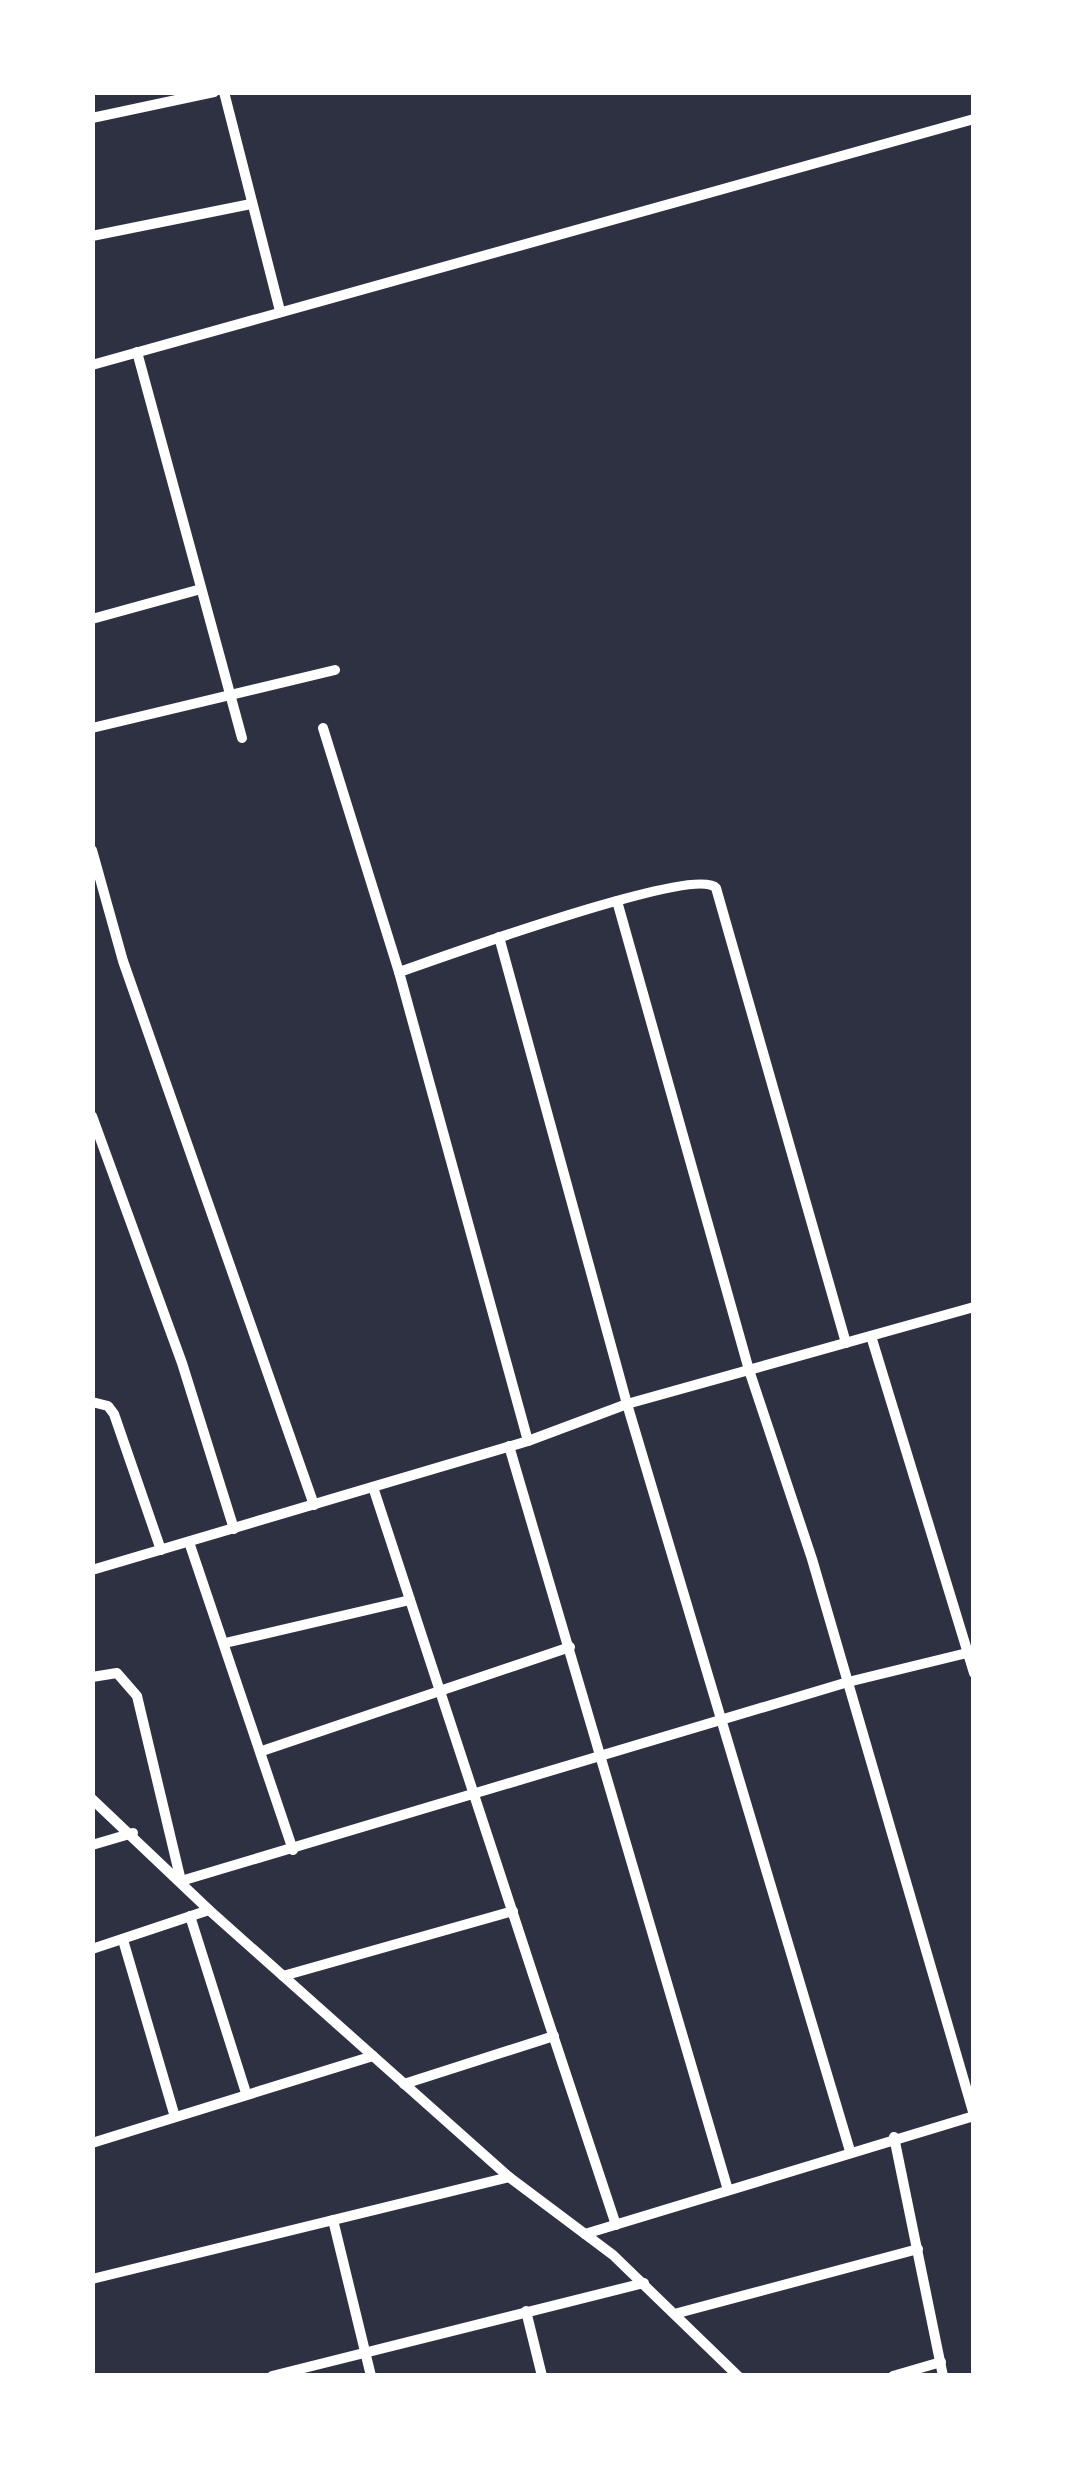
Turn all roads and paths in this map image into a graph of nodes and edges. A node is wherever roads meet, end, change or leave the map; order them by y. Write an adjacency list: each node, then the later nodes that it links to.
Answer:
1 (214, 92): 3 (street)
2 (224, 92): 5 (street)
3 (92, 118)
4 (974, 119): 7 (street)
5 (251, 204): 6 (street); 7 (street)
6 (92, 236)
7 (280, 312): 8 (street)
8 (137, 352): 9 (street); 10 (street)
9 (92, 365)
10 (202, 589): 11 (street); 13 (street)
11 (92, 619)
12 (334, 670): 13 (street)
13 (230, 696): 14 (street); 16 (street)
14 (92, 728)
15 (323, 728): 20 (street)
16 (242, 738)
17 (92, 850): 31 (street)
18 (617, 901): 19 (street); 24 (street); 25 (street)
19 (499, 937): 20 (street); 27 (street)
20 (399, 972): 28 (street)
21 (92, 1116): 32 (street)
22 (974, 1307): 23 (street)
23 (871, 1336): 24 (street); 39 (street)
24 (846, 1343): 25 (street)
25 (749, 1370): 27 (street); 42 (street)
26 (92, 1402): 34 (street)
27 (627, 1404): 28 (street); 44 (street)
28 (528, 1441): 29 (street)
29 (510, 1446): 30 (street); 38 (street)
30 (374, 1487): 31 (street); 36 (street)
31 (314, 1505): 32 (street)
32 (234, 1529): 33 (street)
33 (190, 1542): 34 (street); 37 (street)
34 (161, 1550): 35 (street)
35 (92, 1570)
36 (410, 1600): 37 (street); 43 (street)
37 (225, 1642): 45 (street)
38 (570, 1647): 43 (street); 46 (street)
39 (966, 1653): 40 (street); 42 (street)
40 (974, 1673)
41 (92, 1677): 52 (street)
42 (848, 1682): 44 (street); 63 (street)
43 (436, 1692): 45 (street); 47 (street)
44 (721, 1721): 46 (street); 67 (street)
45 (262, 1751): 51 (street)
46 (602, 1758): 47 (street); 69 (street)
47 (475, 1795): 51 (street); 54 (street)
48 (92, 1799): 49 (street)
49 (133, 1833): 50 (street); 52 (street)
50 (92, 1845)
51 (293, 1850): 52 (street)
52 (181, 1881): 53 (street)
53 (209, 1910): 55 (street); 58 (street)
54 (513, 1911): 58 (street); 59 (street)
55 (190, 1916): 56 (street); 62 (street)
56 (123, 1940): 57 (street); 64 (street)
57 (92, 1949)
58 (283, 1976): 60 (street)
59 (554, 2036): 61 (street); 71 (street)
60 (373, 2056): 61 (street); 62 (street)
61 (404, 2084): 68 (street)
62 (246, 2093): 64 (street)
63 (974, 2116): 65 (street)
64 (175, 2117): 66 (street)
65 (894, 2137): 67 (street); 73 (street)
66 (92, 2143)
67 (850, 2151): 69 (street)
68 (510, 2177): 70 (street); 72 (street)
69 (728, 2190): 71 (street)
70 (332, 2220): 74 (street); 78 (street)
71 (616, 2225): 72 (street)
72 (586, 2234): 75 (street)
73 (918, 2250): 77 (street); 79 (street)
74 (92, 2280)
75 (644, 2283): 76 (street); 77 (street)
76 (526, 2312): 78 (street); 82 (street)
77 (678, 2312): 83 (street)
78 (365, 2352): 80 (street); 81 (street)
79 (941, 2362): 84 (street); 85 (street)
80 (272, 2376)
81 (371, 2376)
82 (542, 2376)
83 (738, 2376)
84 (892, 2376)
85 (942, 2376)

